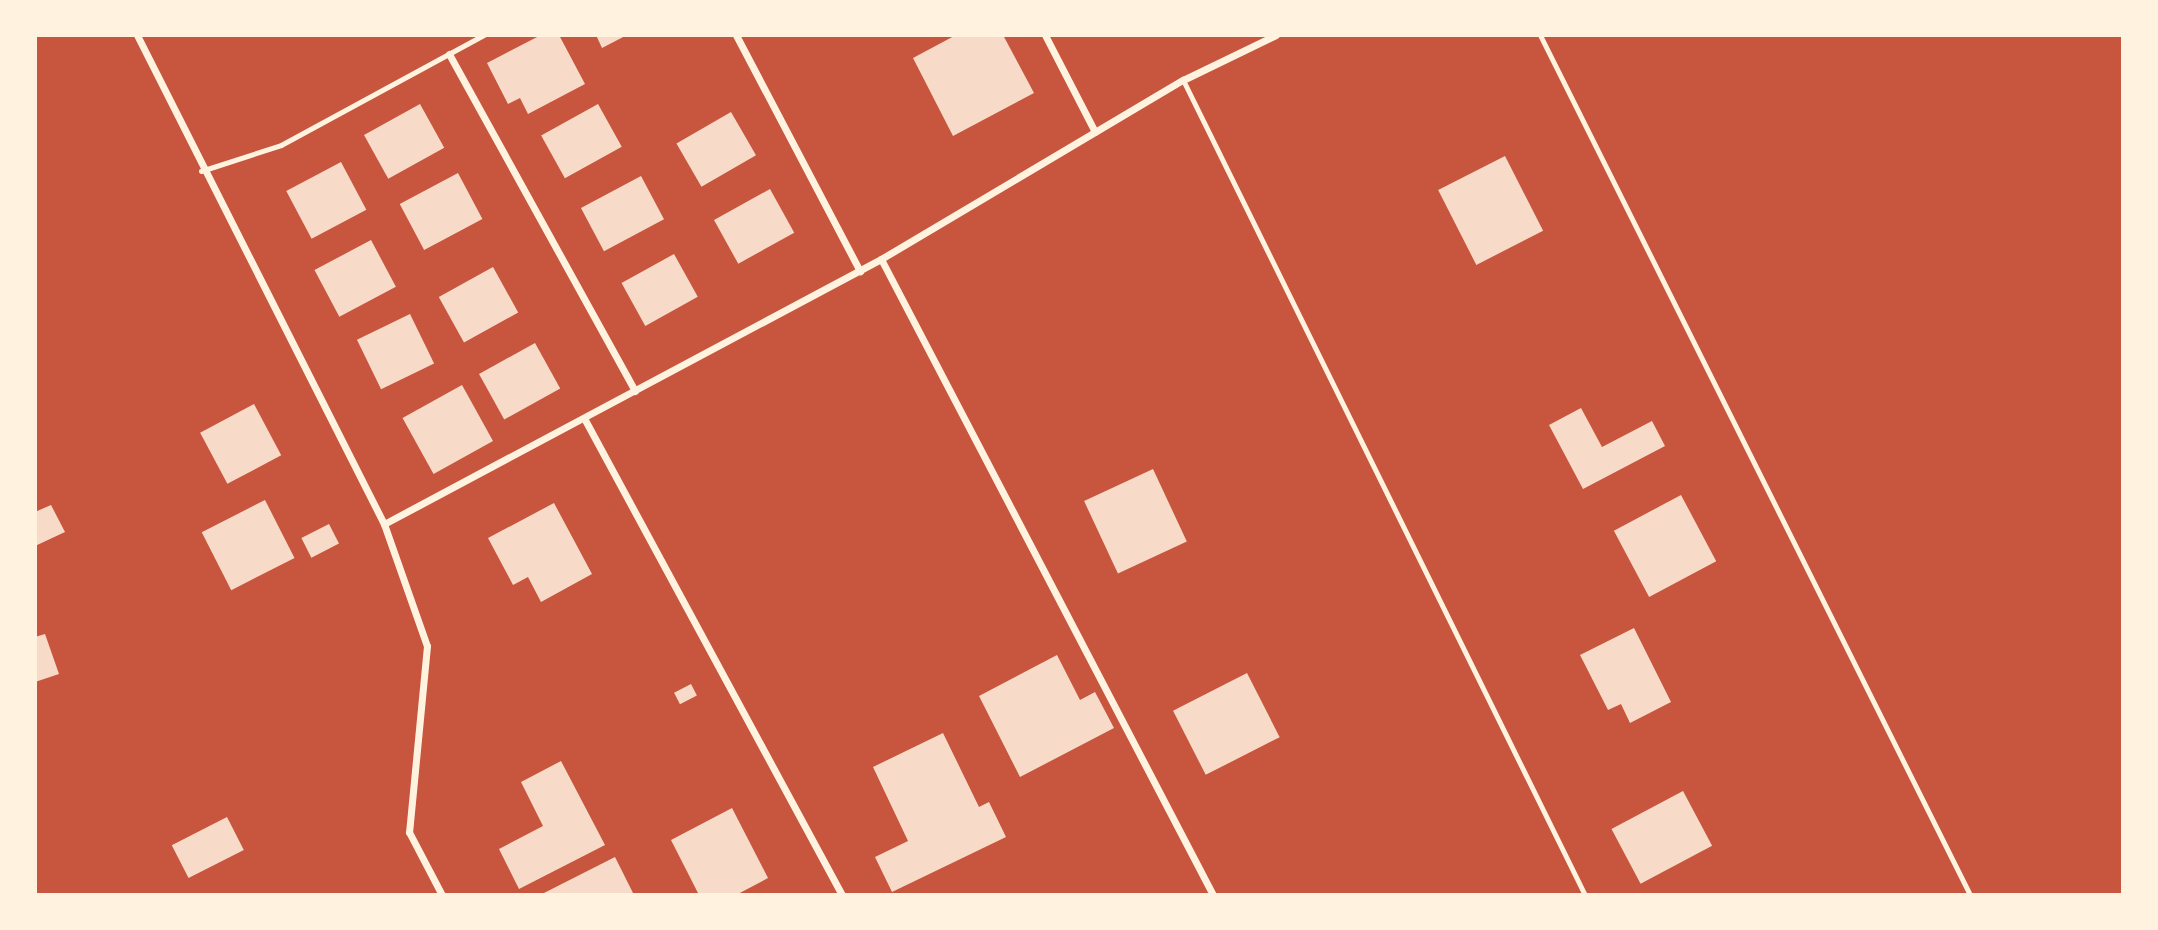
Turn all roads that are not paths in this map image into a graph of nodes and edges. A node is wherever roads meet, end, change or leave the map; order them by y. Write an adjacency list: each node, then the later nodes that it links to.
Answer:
1 (137, 35): 10 (street)
2 (484, 35): 7 (lane)
3 (736, 35): 12 (street)
4 (1045, 35): 9 (street)
5 (1276, 35): 8 (street)
6 (1540, 35): 20 (lane)
7 (449, 54): 10 (lane); 13 (street)
8 (1183, 80): 9 (street); 19 (lane)
9 (1095, 132): 11 (street)
10 (201, 171): 15 (street)
11 (881, 260): 12 (street); 18 (street)
12 (860, 271): 13 (street)
13 (635, 391): 14 (street)
14 (584, 418): 15 (street); 17 (street)
15 (384, 524): 16 (street)
16 (442, 895)
17 (842, 895)
18 (1213, 895)
19 (1585, 895)
20 (1970, 895)

